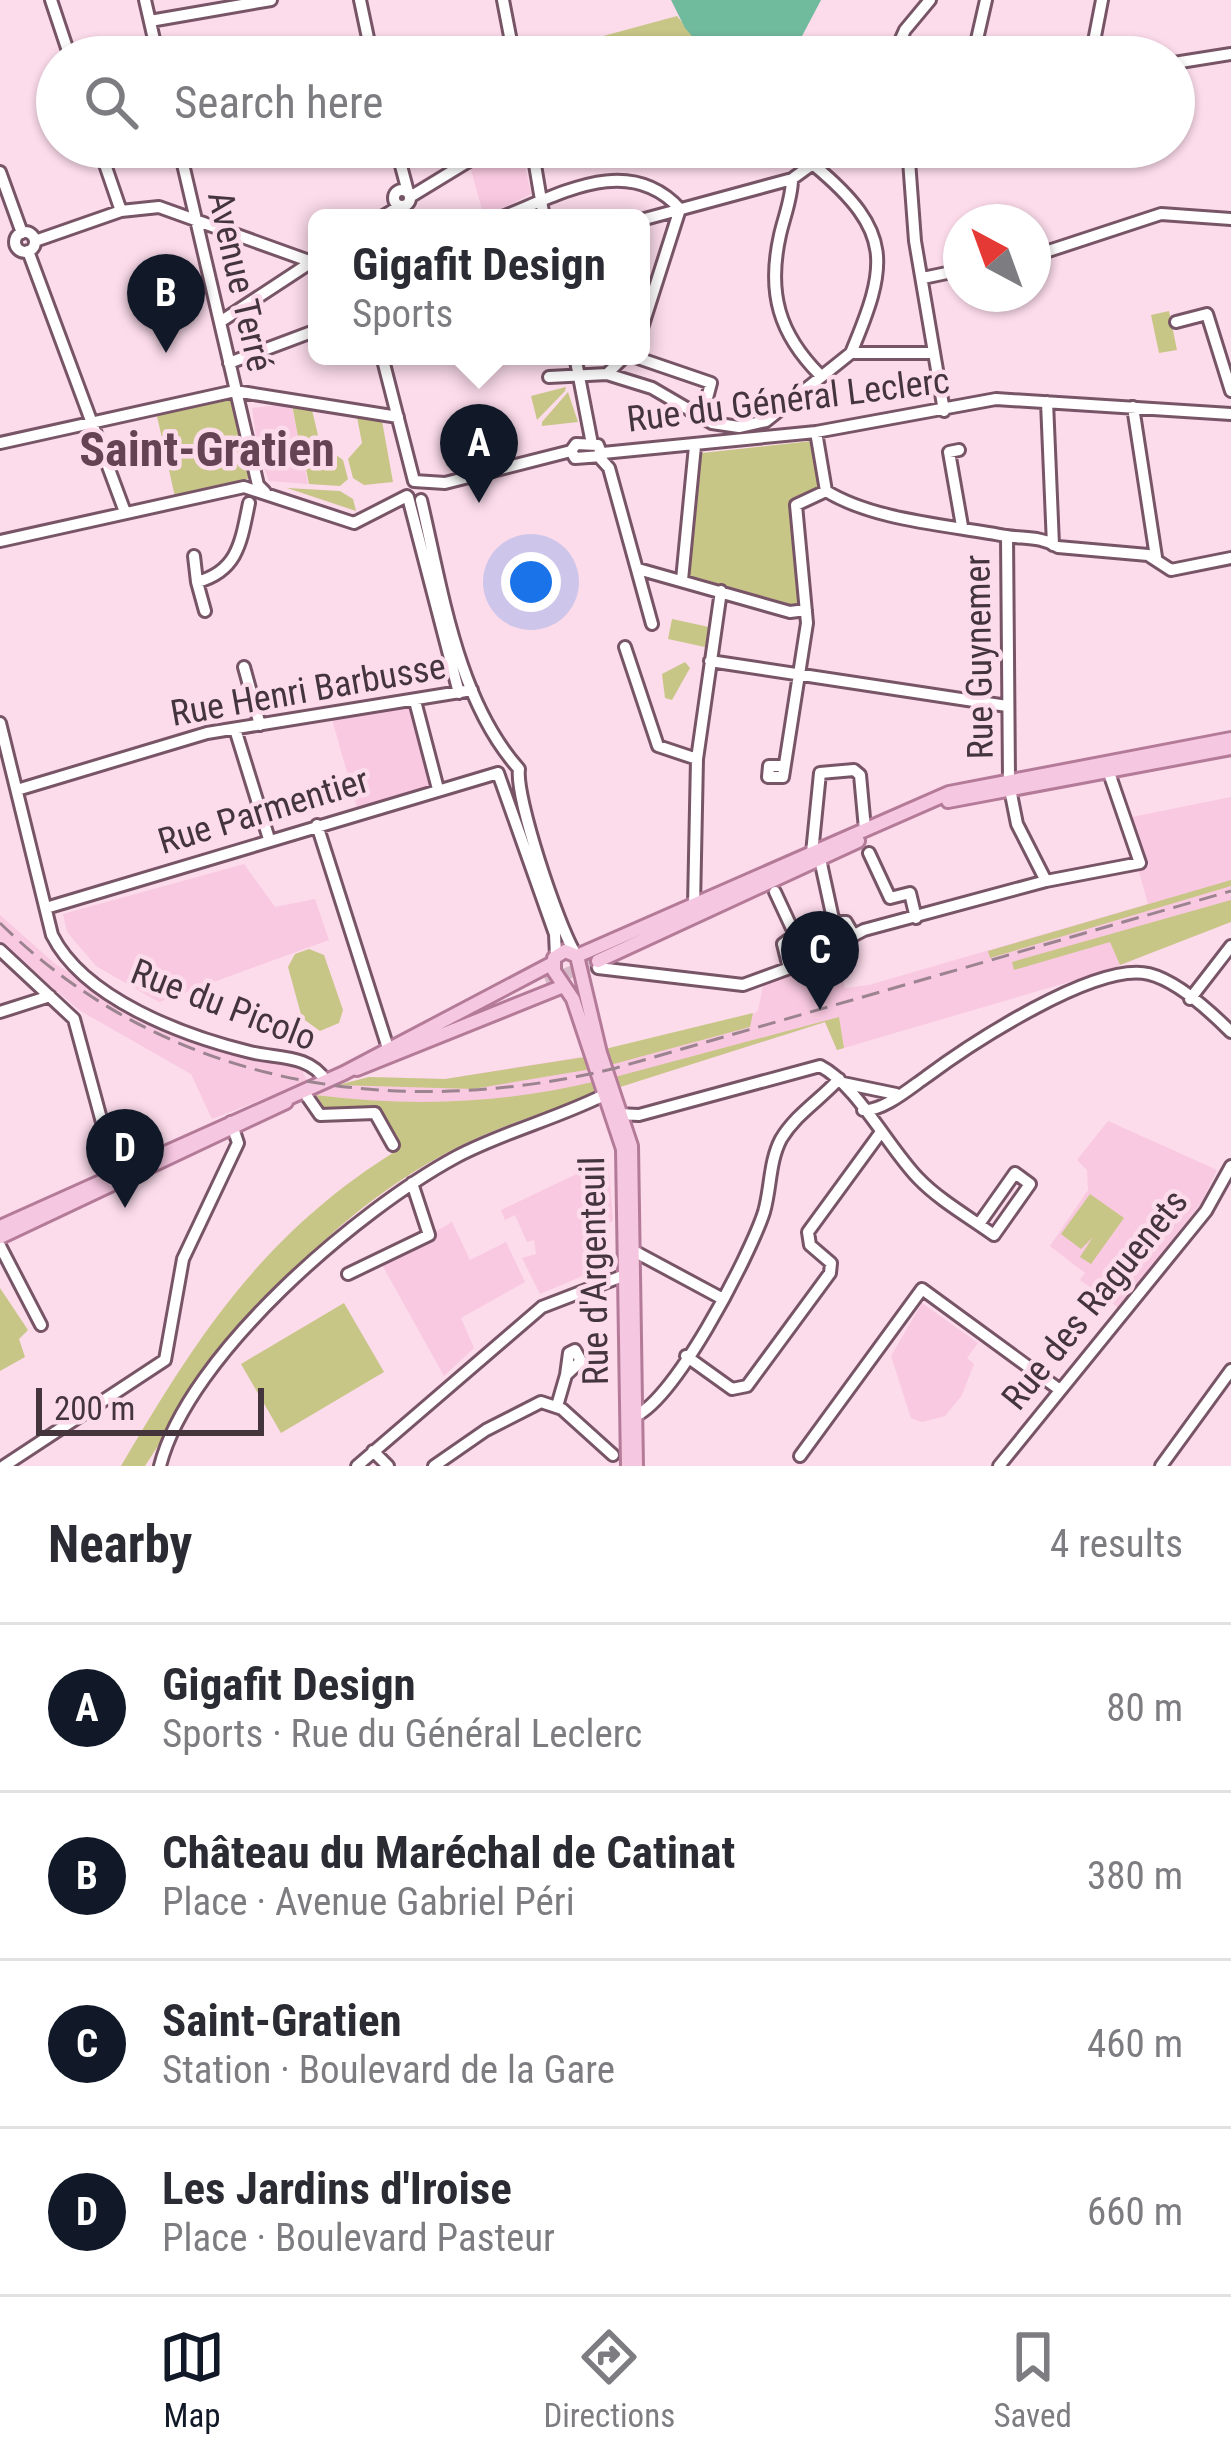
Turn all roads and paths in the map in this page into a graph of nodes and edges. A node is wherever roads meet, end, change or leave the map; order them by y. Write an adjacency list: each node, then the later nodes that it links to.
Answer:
1 (51, 0): 10 (street)
2 (145, 0): 9 (street)
3 (271, 0): 9 (street)
4 (360, 0): 12 (street)
5 (503, 0): 13 (street)
6 (930, 0): 14 (street)
7 (986, 0): 15 (street)
8 (1102, 0): 16 (street)
9 (150, 21): 11 (street)
10 (63, 36)
11 (153, 36)
12 (368, 36)
13 (510, 36)
14 (902, 36)
15 (978, 36)
16 (1094, 36)
17 (1231, 55): 18 (street)
18 (1195, 61)
19 (106, 168): 36 (street)
20 (184, 168): 38 (street, Avenue Terré)
21 (399, 168): 29 (street)
22 (456, 168): 29 (street)
23 (535, 168): 30 (street)
24 (811, 168): 28 (street)
25 (817, 168): 52 (street)
26 (910, 168): 48 (street)
27 (0, 172): 40 (street)
28 (792, 179): 35 (street); 60 (street)
29 (405, 198): 31 (street); 32 (street)
30 (541, 202): 33 (street); 34 (street); 35 (street)
31 (391, 209)
32 (408, 209)
33 (523, 209)
34 (542, 209)
35 (680, 209): 37 (street); 46 (street)
36 (121, 211): 38 (street); 41 (street)
37 (650, 217)
38 (196, 218): 44 (street); 49 (street, Avenue Terré)
39 (1231, 219): 43 (street)
40 (19, 238): 41 (street); 42 (street)
41 (32, 246): 71 (street)
42 (0, 249)
43 (1051, 250)
44 (308, 259)
45 (308, 265): 49 (street)
46 (650, 274)
47 (943, 274): 48 (street)
48 (923, 278): 53 (street)
49 (220, 322): 55 (street, Avenue Terré)
50 (1175, 322): 64 (street)
51 (308, 333): 55 (street)
52 (851, 353): 53 (street); 60 (street)
53 (934, 353): 67 (street)
54 (650, 363): 70 (street)
55 (229, 364): 63 (street, Avenue Terré)
56 (384, 365): 69 (street)
57 (577, 365): 62 (street)
58 (618, 365): 59 (street)
59 (607, 374): 62 (street); 70 (street)
60 (820, 375): 72 (street)
61 (549, 376): 62 (street)
62 (580, 377): 76 (street)
63 (236, 391): 69 (street); 71 (street); 84 (street, Avenue Terré)
64 (1231, 391)
65 (1046, 401): 66 (street, Rue du Général Leclerc); 67 (street, Rue du Général Leclerc); 90 (street)
66 (1133, 407): 68 (street, Rue du Général Leclerc); 92 (street)
67 (944, 410): 73 (street, Rue du Général Leclerc)
68 (1231, 412)
69 (398, 417): 83 (street)
70 (702, 417): 72 (street)
71 (92, 422): 74 (street); 86 (street)
72 (739, 427): 75 (street)
73 (816, 432): 75 (street, Rue du Général Leclerc); 82 (street)
74 (1, 441)
75 (742, 441): 77 (street, Rue du Général Leclerc)
76 (592, 444): 79 (street, Rue du Général Leclerc); 80 (street, Rue du Général Leclerc)
77 (695, 446): 80 (street, Rue du Général Leclerc); 95 (street)
78 (959, 450): 87 (street)
79 (571, 451): 80 (street, Rue du Général Leclerc); 83 (street, Rue du Général Leclerc)
80 (604, 460): 94 (street)
81 (231, 490): 84 (street); 85 (street); 86 (street)
82 (826, 491): 87 (street); 98 (street)
83 (416, 493): 84 (street); 105 (street); 105 (street)
84 (269, 494): 85 (street)
85 (249, 503): 96 (street)
86 (125, 512): 89 (street)
87 (962, 526): 88 (street)
88 (1006, 536): 90 (street); 107 (street, Rue Guynemer)
89 (0, 541)
90 (1053, 545): 92 (street)
91 (194, 556): 96 (street)
92 (1156, 557): 93 (street)
93 (1231, 559)
94 (638, 569): 95 (street); 100 (street)
95 (682, 580): 97 (street)
96 (197, 581): 99 (street)
97 (721, 591): 98 (street); 102 (street)
98 (806, 610): 104 (street)
99 (205, 611)
100 (652, 624)
101 (625, 646): 113 (street)
102 (710, 661): 104 (street); 113 (street)
103 (244, 667): 109 (street)
104 (796, 674): 107 (street); 114 (street)
105 (466, 691): 106 (street, Rue Henri Barbusse); 115 (street)
106 (415, 701): 109 (street, Rue Henri Barbusse); 118 (street)
107 (1007, 706): 117 (street, Rue Guynemer)
108 (0, 723): 112 (street, Rue du Picolo)
109 (260, 725): 110 (street, Rue Henri Barbusse)
110 (236, 729): 119 (street, Rue Henri Barbusse); 123 (street)
111 (1231, 743): 116 (main road); 117 (main road)
112 (3, 748): 119 (street, Rue du Picolo)
113 (697, 759): 130 (street)
114 (783, 766)
115 (506, 768): 118 (street, Rue Parmentier); 122 (street); 126 (street)
116 (1108, 770): 117 (main road); 128 (street)
117 (1009, 783): 121 (main road); 125 (main road); 128 (street, Rue Guynemer)
118 (438, 789): 120 (street, Rue Parmentier)
119 (17, 790): 131 (street, Rue du Picolo)
120 (317, 825): 123 (street, Rue Parmentier); 148 (street)
121 (865, 829): 125 (main road); 125 (street)
122 (532, 830): 126 (street); 138 (street)
123 (269, 839): 131 (street, Rue Parmentier)
124 (869, 853): 132 (street)
125 (816, 856): 127 (main road); 133 (street); 141 (main road)
126 (528, 859): 139 (street)
127 (790, 862): 130 (main road); 141 (main road)
128 (1046, 881): 132 (street)
129 (775, 892): 140 (street)
130 (694, 906): 138 (main road)
131 (46, 908): 152 (street, Rue du Picolo)
132 (916, 918): 134 (street)
133 (832, 920): 134 (street); 137 (street)
134 (853, 934): 137 (street)
135 (1231, 946): 144 (street)
136 (0, 950): 143 (street)
137 (827, 950): 140 (street)
138 (576, 954): 139 (main road); 141 (main road, Rue d'Argenteuil)
139 (554, 960): 142 (main road, Rue d'Argenteuil); 147 (main road)
140 (789, 968): 141 (street)
141 (592, 970): 142 (main road); 153 (main road, Rue d'Argenteuil)
142 (564, 989): 149 (main road); 153 (main road, Rue d'Argenteuil)
143 (50, 996): 145 (street); 161 (street)
144 (1190, 999): 146 (street); 155 (street)
145 (0, 1012)
146 (1231, 1032)
147 (413, 1036): 148 (main road); 149 (main road)
148 (388, 1048): 150 (main road)
149 (377, 1064): 150 (main road)
150 (344, 1073): 152 (main road)
151 (841, 1081): 155 (street); 156 (street); 169 (street)
152 (326, 1082): 154 (main road)
153 (610, 1091): 156 (main road, Rue d'Argenteuil); 162 (street)
154 (300, 1094): 157 (main road); 159 (street)
155 (869, 1102): 158 (street)
156 (619, 1115): 166 (main road, Rue d'Argenteuil); 168 (main road, Rue d'Argenteuil)
157 (233, 1126): 161 (main road); 165 (main road); 181 (street)
158 (879, 1129): 163 (street); 172 (street)
159 (393, 1145)
160 (1231, 1166): 174 (street, Rue des Raguenets)
161 (116, 1174): 164 (main road)
162 (412, 1183): 167 (street); 182 (street)
163 (979, 1224): 163 (street)
164 (0, 1227)
165 (0, 1242): 170 (street)
166 (630, 1249): 168 (main road, Rue d'Argenteuil); 169 (street, Rue d'Argenteuil)
167 (348, 1274)
168 (626, 1274): 176 (main road, Rue d'Argenteuil); 178 (street)
169 (723, 1299): 172 (street)
170 (41, 1324)
171 (569, 1348): 175 (street)
172 (686, 1356): 176 (street)
173 (1231, 1370): 188 (street)
174 (1060, 1390): 179 (street); 187 (street, Rue des Raguenets)
175 (557, 1406): 180 (street); 185 (street)
176 (630, 1418): 177 (main road, Rue d'Argenteuil)
177 (630, 1448): 180 (street); 186 (main road, Rue d'Argenteuil)
178 (374, 1451): 183 (street); 184 (street)
179 (800, 1456)
180 (613, 1461)
181 (4, 1466)
182 (160, 1466)
183 (357, 1466)
184 (388, 1466)
185 (434, 1466)
186 (632, 1466)
187 (999, 1466)
188 (1162, 1466)

